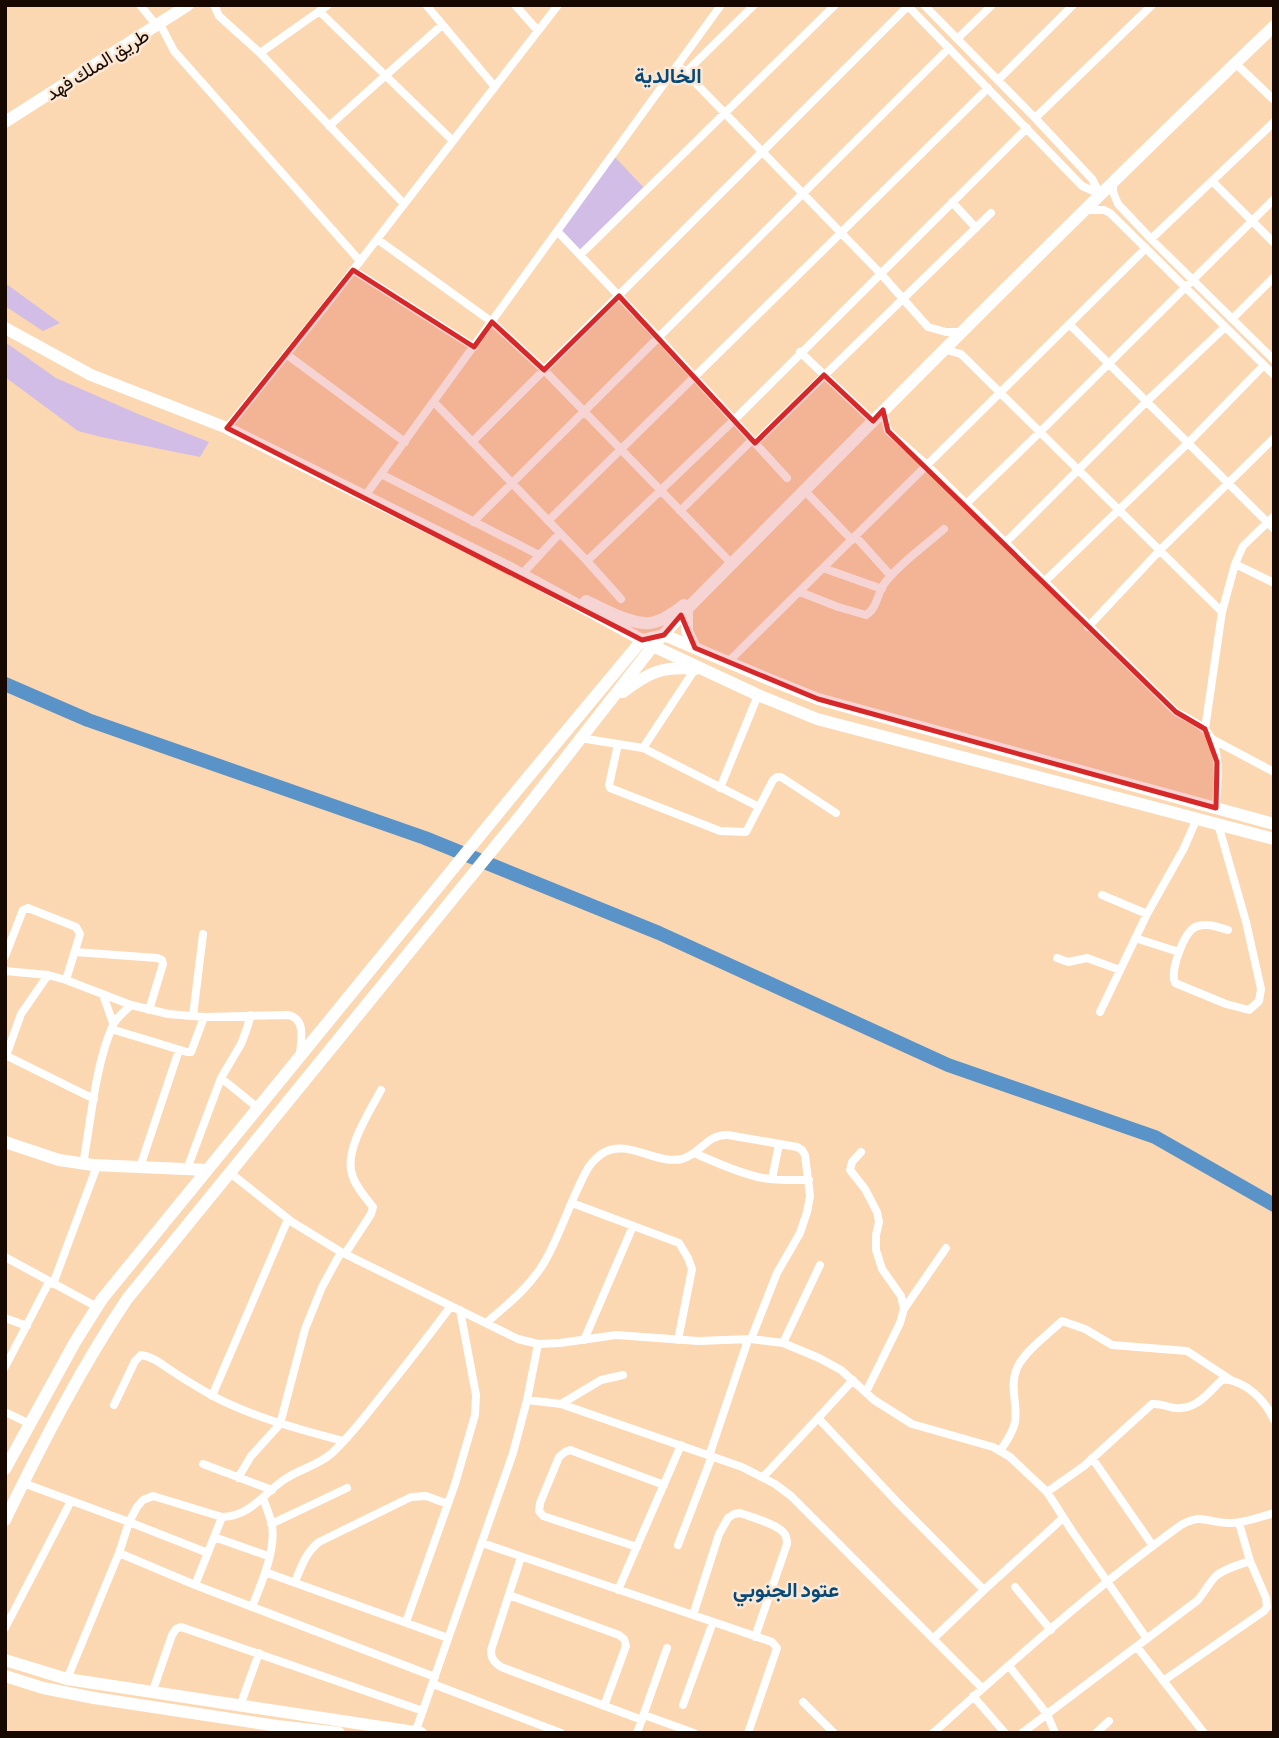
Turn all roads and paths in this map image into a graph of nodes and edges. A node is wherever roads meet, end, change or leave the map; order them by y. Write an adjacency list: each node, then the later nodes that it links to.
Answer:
1 (140, 5): 18 (street)
2 (188, 5): 18 (street, طريق الملك فهد)
3 (214, 5): 23 (street)
4 (328, 5): 16 (street)
5 (426, 5): 17 (street)
6 (515, 5): 20 (street)
7 (558, 5): 20 (street)
8 (721, 5): 25 (street)
9 (754, 5): 26 (street)
10 (835, 5): 32 (street)
11 (925, 5): 21 (street)
12 (992, 5): 21 (street)
13 (1073, 5): 28 (street)
14 (1152, 5): 33 (street)
15 (908, 6): 22 (street); 39 (street)
16 (319, 11): 23 (street); 27 (street)
17 (443, 24): 27 (street); 29 (street)
18 (159, 25): 34 (street, طريق الملك فهد); 58 (street)
19 (1274, 26): 24 (street)
20 (538, 31): 29 (street)
21 (957, 39): 28 (street)
22 (949, 48): 30 (street); 42 (street)
23 (260, 52): 36 (street)
24 (1235, 63): 31 (street); 40 (street)
25 (678, 65): 26 (street); 51 (street)
26 (686, 72): 32 (street)
27 (386, 75): 36 (street); 38 (street)
28 (998, 80): 33 (street)
29 (495, 87): 38 (street)
30 (988, 88): 37 (street); 52 (street)
31 (1274, 100)
32 (726, 113): 39 (street); 57 (street)
33 (1035, 118): 43 (street)
34 (5, 122)
35 (1274, 122): 41 (street)
36 (329, 126): 46 (street)
37 (1027, 128): 43 (street); 45 (street)
38 (453, 141): 46 (street)
39 (763, 152): 42 (street); 64 (street)
40 (1113, 181): 43 (street); 54 (street)
41 (1212, 181): 49 (street); 54 (street)
42 (803, 193): 52 (street); 73 (street)
43 (1100, 194): 47 (street)
44 (1274, 199): 49 (street)
45 (951, 202): 50 (street); 60 (street)
46 (404, 204): 53 (street)
47 (1084, 210): 56 (street); 72 (street)
48 (991, 213): 50 (street)
49 (1251, 221): 55 (street); 62 (street)
50 (976, 228): 65 (street)
51 (558, 232): 57 (street); 68 (street)
52 (841, 233): 60 (street); 85 (street)
53 (377, 239): 58 (street); 68 (street)
54 (1151, 239): 62 (street)
55 (1274, 243)
56 (1146, 248): 63 (street); 69 (street)
57 (580, 255): 64 (street)
58 (360, 261): 59 (street)
59 (353, 270): 74 (street); 78 (street)
60 (880, 273): 65 (street); 77 (street)
61 (1274, 277): 67 (street)
62 (1192, 279): 63 (street); 67 (street)
63 (1185, 287): 70 (street); 80 (street)
64 (619, 296): 73 (street); 82 (street)
65 (903, 299): 72 (street); 83 (street)
66 (5, 319): 75 (street)
67 (1232, 319): 79 (street)
68 (492, 322): 74 (street); 82 (street)
69 (1069, 324): 80 (street); 86 (street)
70 (1225, 327): 81 (street); 87 (street)
71 (5, 328): 75 (street)
72 (961, 332): 76 (street)
73 (658, 337): 85 (street); 90 (street)
74 (474, 347): 88 (street)
75 (44, 349): 93 (street)
76 (943, 349): 86 (street); 89 (street)
77 (800, 352): 83 (street); 91 (street)
78 (286, 354): 93 (street); 97 (street)
79 (1273, 358)
80 (1108, 363): 87 (street); 94 (street)
81 (1264, 365): 84 (street); 99 (street)
82 (544, 370): 90 (street); 98 (street)
83 (824, 375): 92 (street); 96 (street)
84 (1274, 375)
85 (694, 377): 91 (street); 100 (street)
86 (1001, 392): 94 (street); 101 (street)
87 (1147, 401): 99 (street); 102 (street)
88 (434, 402): 97 (street); 98 (street)
89 (883, 410): 92 (street); 101 (street)
90 (584, 411): 100 (street); 105 (street)
91 (734, 420): 96 (street); 108 (street)
92 (873, 421): 107 (street)
93 (227, 428): 109 (street)
94 (1041, 431): 102 (street); 110 (street)
95 (1274, 438): 106 (street)
96 (754, 441): 104 (street); 112 (street)
97 (405, 442): 103 (street)
98 (472, 442): 105 (street)
99 (1188, 443): 106 (street); 111 (street)
100 (622, 449): 108 (street); 113 (street)
101 (927, 465): 110 (street); 118 (street)
102 (1079, 469): 111 (street); 119 (street)
103 (381, 474): 109 (street); 114 (street)
104 (787, 478)
105 (512, 483): 113 (street); 114 (street)
106 (1228, 484): 115 (street); 120 (street)
107 (804, 490): 118 (street); 123 (street)
108 (660, 491): 112 (street); 122 (street)
109 (365, 496): 126 (street)
110 (966, 504): 119 (street)
111 (1118, 509): 120 (street); 129 (street)
112 (680, 511): 123 (street)
113 (548, 521): 117 (street)
114 (473, 522): 121 (street)
115 (1272, 522): 124 (street)
116 (943, 529): 127 (street)
117 (560, 533): 121 (street); 122 (street)
118 (854, 538): 125 (street); 127 (street)
119 (1005, 543): 129 (street)
120 (1160, 550): 135 (street); 136 (street)
121 (539, 555): 126 (street)
122 (587, 561): 133 (street)
123 (732, 563): 128 (street)
124 (1235, 564): 130 (street); 135 (street)
125 (823, 568): 131 (street); 132 (street)
126 (517, 571): 128 (street); 138 (street)
127 (891, 576): 131 (street)
128 (717, 578): 134 (street)
129 (1044, 582): 136 (street)
130 (1274, 583)
131 (882, 589): 132 (street)
132 (800, 592): 140 (street)
133 (621, 599)
134 (687, 609): 137 (street); 139 (street)
135 (1222, 612): 144 (street)
136 (1088, 626): 144 (street)
137 (664, 635): 138 (street); 139 (street)
138 (648, 643): 141 (street); 143 (street); 181 (street)
139 (695, 648): 140 (street)
140 (728, 662): 152 (street)
141 (699, 669): 142 (street); 143 (street); 148 (street)
142 (758, 695): 150 (street); 154 (street)
143 (606, 705): 145 (street)
144 (1205, 729): 146 (street)
145 (580, 738): 147 (street); 195 (street)
146 (1212, 739): 149 (street); 152 (street)
147 (618, 744): 148 (street); 151 (street)
148 (643, 748): 150 (street)
149 (1274, 772)
150 (720, 788): 151 (street)
151 (759, 807): 153 (street)
152 (1216, 808): 156 (street)
153 (836, 813)
154 (1197, 818): 155 (street); 159 (street)
155 (1218, 824): 157 (street); 164 (street)
156 (1274, 824)
157 (1274, 839)
158 (1102, 895): 159 (street)
159 (1147, 914): 162 (street)
160 (1228, 930): 164 (street)
161 (204, 934): 176 (street)
162 (1135, 938): 164 (street); 167 (street)
163 (75, 952): 165 (street); 170 (street); 173 (street)
164 (1179, 952)
165 (5, 956)
166 (1057, 958): 167 (street)
167 (1120, 970): 174 (street)
168 (5, 971): 169 (street)
169 (48, 975): 170 (street); 180 (street)
170 (66, 980): 171 (street)
171 (103, 995): 172 (street); 178 (street)
172 (131, 1006): 173 (street); 178 (street)
173 (149, 1010): 176 (street)
174 (1100, 1012)
175 (251, 1015): 177 (street); 181 (street); 182 (street)
176 (193, 1016): 177 (street)
177 (204, 1017): 179 (street)
178 (113, 1026): 179 (street); 184 (street)
179 (179, 1050): 192 (street)
180 (6, 1056): 184 (street)
181 (300, 1056): 185 (street)
182 (221, 1078): 185 (street); 193 (street)
183 (381, 1090): 202 (street)
184 (94, 1099): 190 (street)
185 (258, 1108): 194 (street)
186 (5, 1142): 190 (street)
187 (779, 1144): 189 (street); 196 (street); 197 (street)
188 (862, 1152): 208 (street)
189 (694, 1153): 196 (street); 198 (street)
190 (83, 1164): 191 (street)
191 (97, 1166): 192 (street); 205 (street)
192 (139, 1167): 193 (street)
193 (187, 1169): 194 (street)
194 (207, 1170): 207 (street)
195 (229, 1172): 199 (street); 241 (street)
196 (772, 1179): 197 (street)
197 (809, 1180): 215 (street)
198 (572, 1203): 200 (street); 211 (street)
199 (288, 1219): 202 (street); 223 (street)
200 (633, 1226): 213 (street); 214 (street)
201 (946, 1248): 208 (street)
202 (343, 1253): 206 (street); 231 (street)
203 (5, 1257): 205 (street)
204 (820, 1265): 216 (street)
205 (51, 1283): 207 (street); 212 (street)
206 (451, 1306): 209 (street); 232 (street)
207 (97, 1307): 230 (street)
208 (904, 1309): 222 (street)
209 (460, 1310): 211 (street); 248 (street)
210 (5, 1318): 212 (street)
211 (486, 1323): 217 (street)
212 (27, 1326): 218 (street)
213 (584, 1340): 214 (street); 217 (street)
214 (678, 1340): 215 (street)
215 (749, 1340): 216 (street); 235 (street)
216 (783, 1343): 220 (street)
217 (538, 1344): 224 (street)
218 (5, 1367)
219 (623, 1375): 225 (street)
220 (853, 1380): 222 (street); 228 (street)
221 (1231, 1380): 229 (street); 234 (street); 236 (street)
222 (866, 1392): 234 (street)
223 (212, 1396): 226 (street); 231 (street)
224 (527, 1400): 225 (street); 257 (street)
225 (561, 1404): 233 (street)
226 (114, 1405)
227 (5, 1412): 230 (street)
228 (818, 1418): 239 (street); 272 (street)
229 (1274, 1419)
230 (30, 1424): 238 (street)
231 (280, 1424): 232 (street); 240 (street)
232 (343, 1441): 244 (street)
233 (681, 1446): 235 (street); 242 (street)
234 (1000, 1451): 245 (street)
235 (710, 1456): 239 (street); 258 (street)
236 (1092, 1458): 245 (street); 259 (street)
237 (203, 1464): 240 (street)
238 (5, 1469)
239 (763, 1477): 282 (street)
240 (238, 1478): 244 (street)
241 (23, 1483): 247 (street); 252 (street)
242 (664, 1485): 260 (street); 260 (street)
243 (347, 1488): 255 (street)
244 (272, 1490): 246 (street)
245 (1047, 1492): 251 (street)
246 (263, 1498): 250 (street); 255 (street)
247 (71, 1501): 253 (street); 278 (street)
248 (448, 1504): 267 (street); 276 (street)
249 (1274, 1513): 254 (street)
250 (222, 1517): 253 (street); 256 (street)
251 (1063, 1518): 268 (street); 272 (street)
252 (5, 1520)
253 (130, 1522): 261 (street); 262 (street)
254 (1239, 1522): 259 (street); 265 (street)
255 (271, 1524): 263 (street)
256 (214, 1537): 262 (street); 263 (street)
257 (482, 1543): 264 (street); 281 (street)
258 (678, 1545)
259 (1153, 1546): 268 (street)
260 (637, 1547): 271 (street)
261 (119, 1553): 269 (street); 290 (street)
262 (208, 1553): 269 (street)
263 (268, 1556): 266 (street)
264 (521, 1557): 271 (street); 273 (street)
265 (1250, 1560): 283 (street); 292 (street)
266 (265, 1572): 267 (street); 274 (street)
267 (295, 1582): 276 (street)
268 (1108, 1582): 279 (street); 283 (street)
269 (195, 1585): 274 (street)
270 (1015, 1587): 279 (street)
271 (618, 1590): 275 (street)
272 (984, 1590): 282 (street)
273 (509, 1595): 299 (street); 299 (street)
274 (252, 1607): 291 (street)
275 (693, 1615): 277 (street); 280 (street)
276 (406, 1622): 281 (street)
277 (713, 1622): 280 (street); 297 (street)
278 (5, 1628)
279 (1051, 1630): 288 (street)
280 (755, 1637): 310 (street)
281 (448, 1638): 291 (street)
282 (933, 1639): 293 (street)
283 (1147, 1639): 284 (street)
284 (1137, 1647): 292 (street); 301 (street)
285 (667, 1648): 302 (street)
286 (259, 1653): 294 (street); 298 (street); 300 (street)
287 (5, 1660): 290 (street)
288 (1009, 1666): 293 (street); 301 (street)
289 (5, 1676): 306 (street)
290 (67, 1679): 294 (street)
291 (434, 1680): 300 (street); 307 (street)
292 (1163, 1681): 316 (street)
293 (982, 1689): 295 (street)
294 (152, 1693): 298 (street)
295 (973, 1696): 304 (street); 312 (street)
296 (803, 1702): 311 (street)
297 (684, 1705)
298 (240, 1706): 305 (street)
299 (604, 1706): 302 (street)
300 (423, 1712): 305 (street)
301 (1047, 1714): 313 (street); 314 (street)
302 (643, 1717): 308 (street); 309 (street)
303 (1109, 1721): 315 (street)
304 (938, 1731)
305 (417, 1732)
306 (339, 1733)
307 (561, 1733)
308 (637, 1733)
309 (694, 1733)
310 (748, 1733)
311 (834, 1733)
312 (1005, 1733)
313 (1022, 1733)
314 (1055, 1733)
315 (1096, 1733)
316 (1204, 1733)

